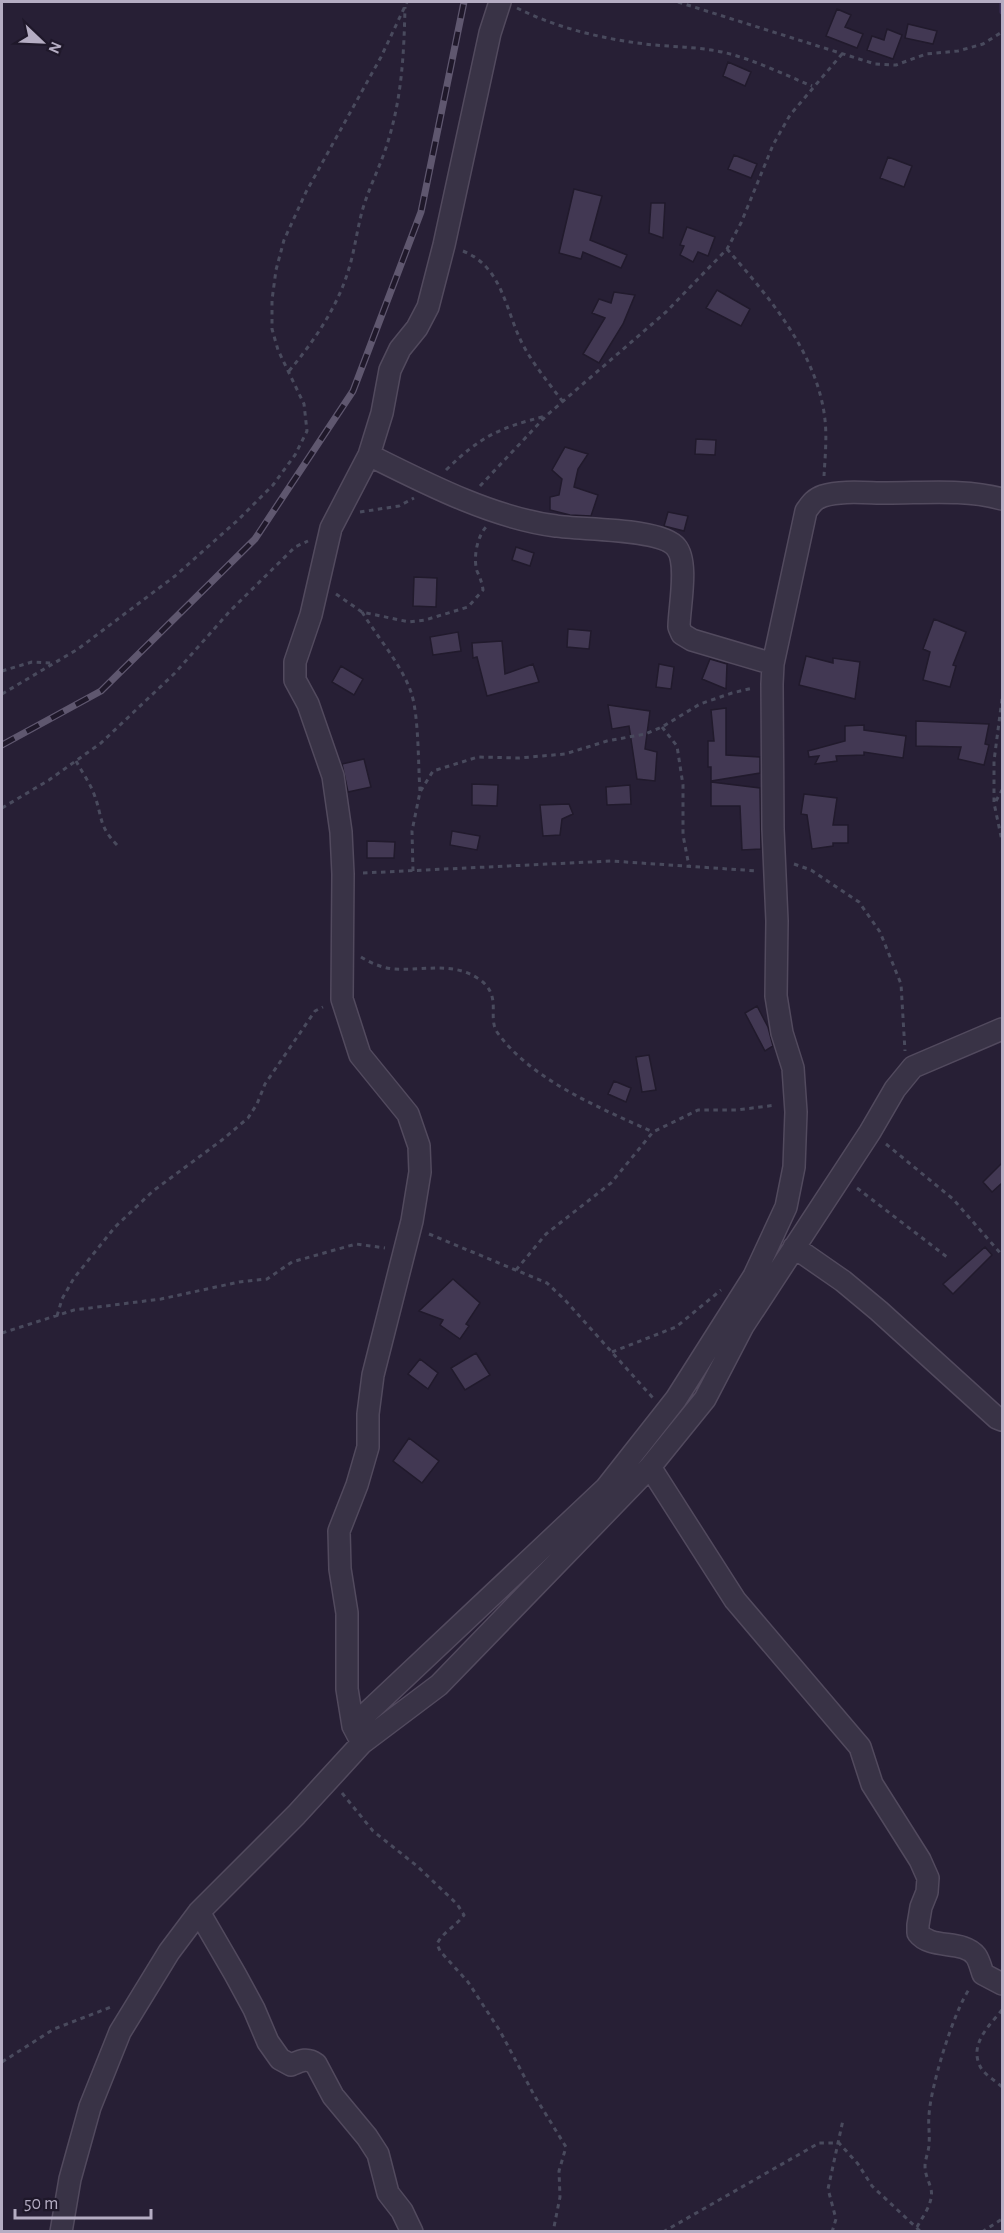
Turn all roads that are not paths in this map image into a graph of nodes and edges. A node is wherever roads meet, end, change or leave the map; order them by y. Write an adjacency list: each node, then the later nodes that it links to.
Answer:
1 (507, 4): 2 (street)
2 (369, 455): 4 (street); 9 (street)
3 (1002, 499): 4 (street)
4 (773, 674): 9 (street)
5 (1002, 1029): 6 (street)
6 (794, 1247): 7 (street); 8 (street)
7 (1002, 1420)
8 (650, 1467): 9 (street); 11 (street)
9 (358, 1735): 10 (street)
10 (199, 1912): 12 (street); 13 (street)
11 (1002, 1984)
12 (61, 2232)
13 (412, 2232)

